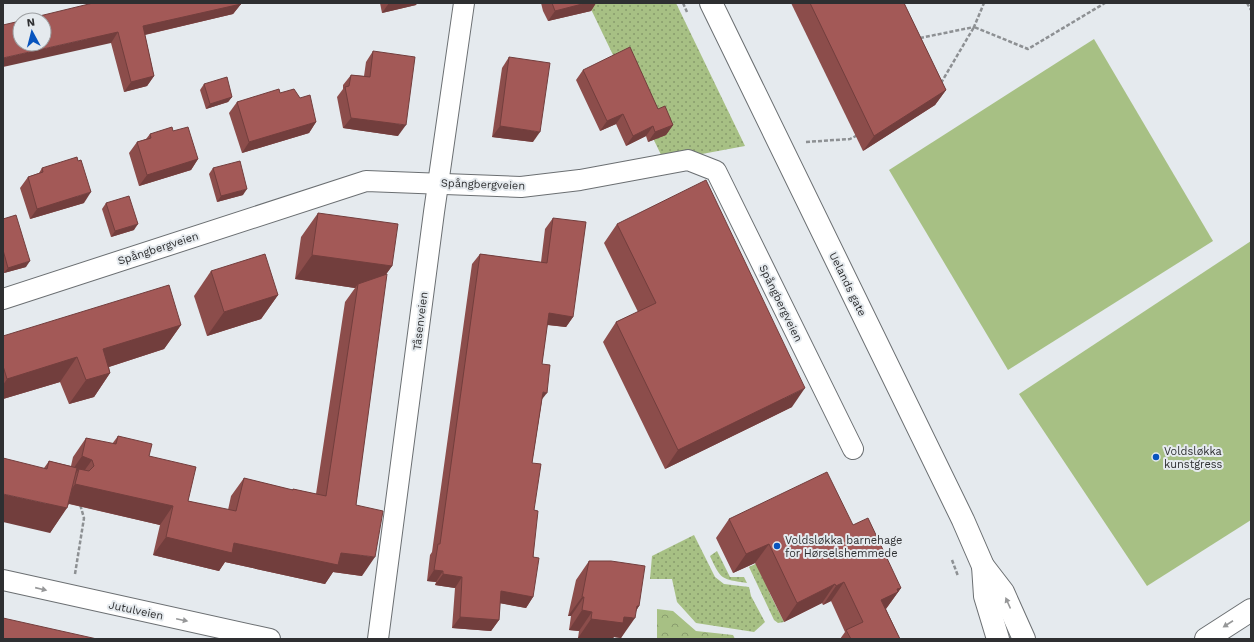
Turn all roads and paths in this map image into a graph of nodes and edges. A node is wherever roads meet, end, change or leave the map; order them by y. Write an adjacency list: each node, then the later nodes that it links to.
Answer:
1 (464, 3): 12 (street, Tåsenveien)
2 (711, 3): 16 (street, Uelands gate)
3 (984, 3): 7 (path)
4 (1105, 3): 7 (path)
5 (1247, 3): 6 (path)
6 (1251, 10)
7 (974, 27): 8 (path); 9 (path)
8 (918, 33)
9 (940, 84)
10 (863, 131): 11 (path)
11 (806, 142)
12 (439, 182): 13 (street, Spångbergveien); 14 (street, Spångbergveien); 21 (street, Tåsenveien)
13 (3, 299)
14 (853, 449)
15 (79, 497): 18 (path)
16 (983, 566): 22 (street, Uelands gate); 23 (street, Uelands gate, one-way to 16)
17 (3, 580): 18 (street, Jutulveien, one-way to 18)
18 (71, 596): 20 (street, Jutulveien, one-way to 20)
19 (1251, 610): 24 (street, one-way to 24)
20 (270, 639)
21 (378, 639)
22 (998, 639)
23 (1024, 639)
24 (1206, 639)

